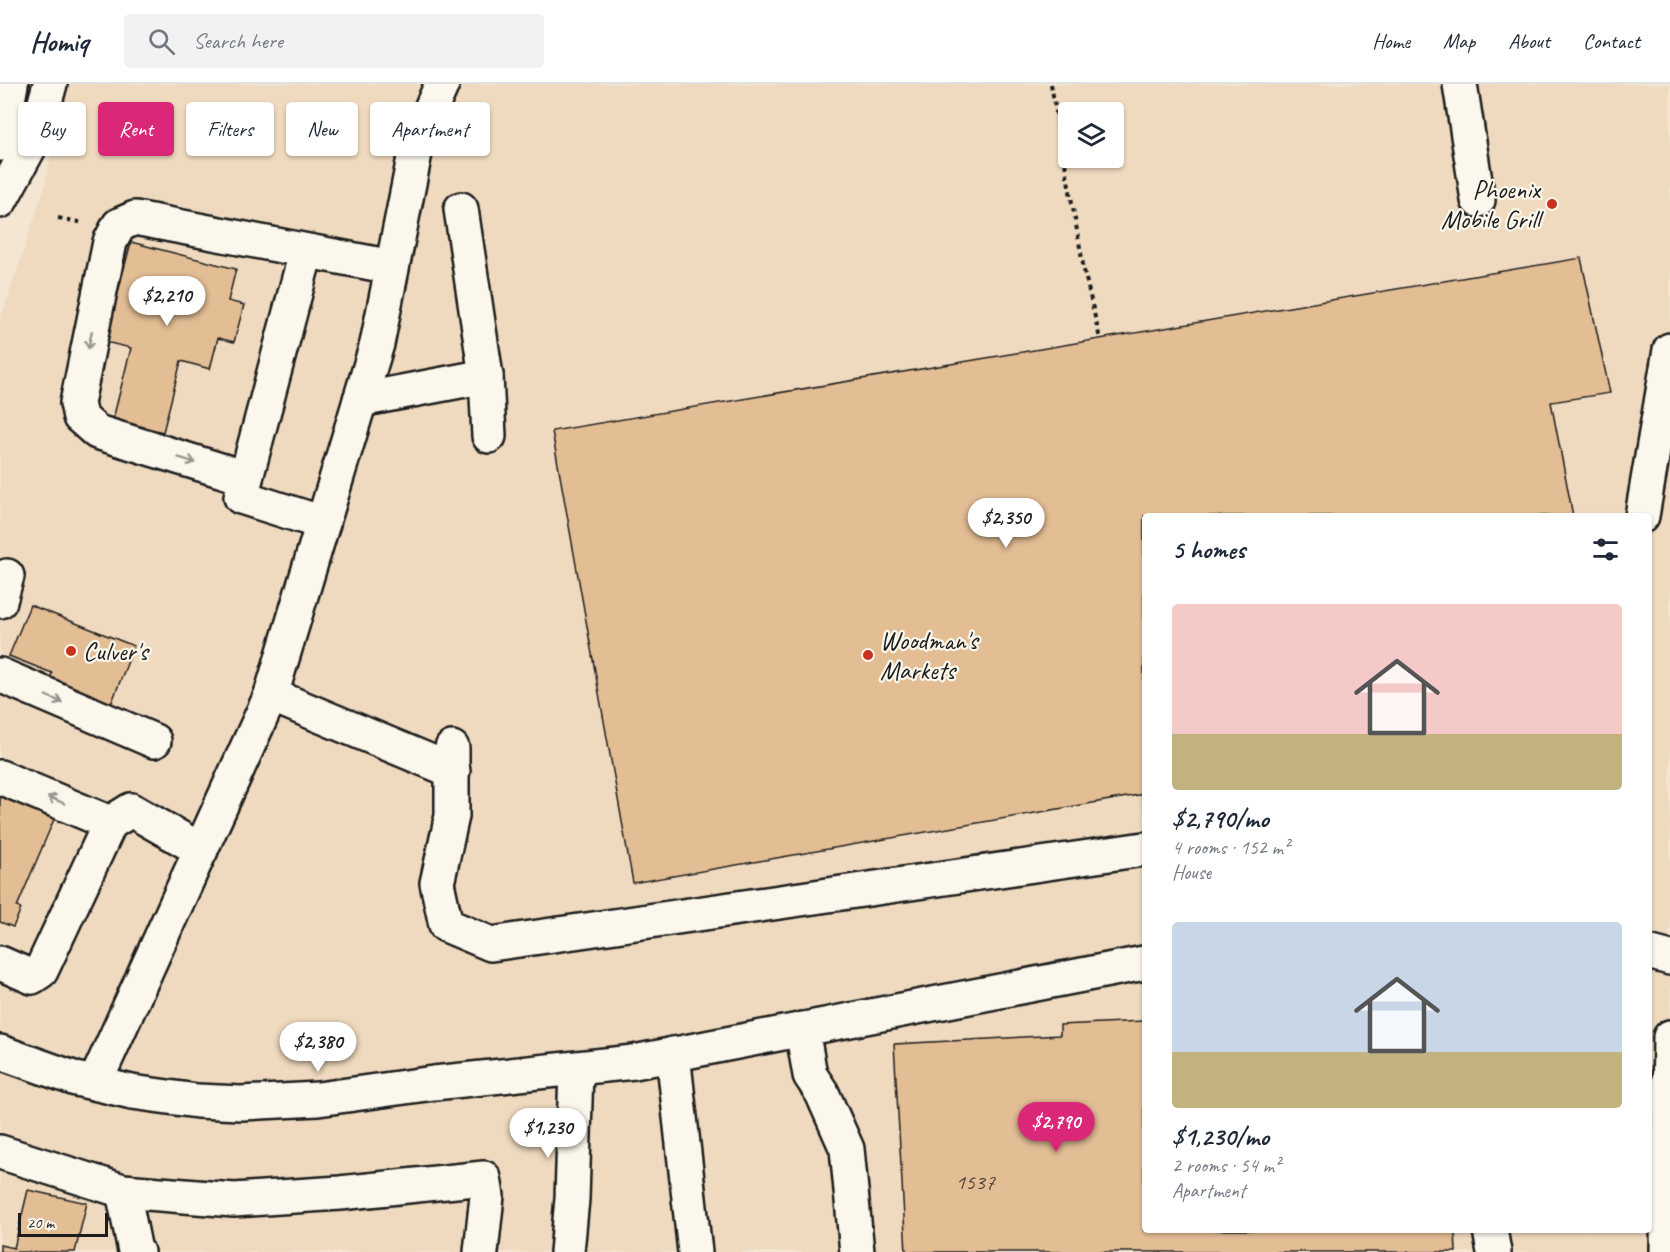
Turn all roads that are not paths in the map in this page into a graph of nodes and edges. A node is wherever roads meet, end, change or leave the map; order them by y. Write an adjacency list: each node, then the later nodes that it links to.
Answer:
1 (11, 84): 5 (street)
2 (50, 84): 7 (street)
3 (442, 84): 10 (street)
4 (1460, 84): 6 (street)
5 (0, 144)
6 (1478, 200)
7 (0, 201)
8 (461, 209): 12 (street)
9 (306, 252): 10 (street); 15 (street); 15 (street, one-way to 15)
10 (392, 267): 13 (street)
11 (1670, 350): 16 (street)
12 (486, 376): 13 (street); 14 (street)
13 (360, 400): 17 (street)
14 (489, 436)
15 (246, 478): 17 (street)
16 (1643, 513)
17 (323, 523): 19 (street)
18 (0, 675): 20 (street, one-way to 20)
19 (271, 695): 23 (street); 24 (street)
20 (154, 741)
21 (0, 777): 22 (street, one-way to 21)
22 (110, 823): 24 (street); 30 (street)
23 (1142, 849)
24 (201, 850): 36 (street)
25 (0, 940): 30 (street)
26 (1652, 953): 27 (street)
27 (1670, 958)
28 (0, 963): 30 (street)
29 (1142, 963): 31 (street)
30 (43, 966)
31 (802, 1029): 34 (street); 44 (street)
32 (1662, 1037): 46 (street)
33 (0, 1052): 36 (street)
34 (673, 1054): 35 (street); 43 (street)
35 (576, 1069): 36 (street); 42 (street)
36 (95, 1083)
37 (0, 1152): 38 (street)
38 (123, 1191): 40 (street); 41 (street)
39 (1491, 1233): 45 (street)
40 (138, 1252)
41 (481, 1252)
42 (567, 1252)
43 (695, 1252)
44 (857, 1252)
45 (1494, 1252)
46 (1667, 1252)

